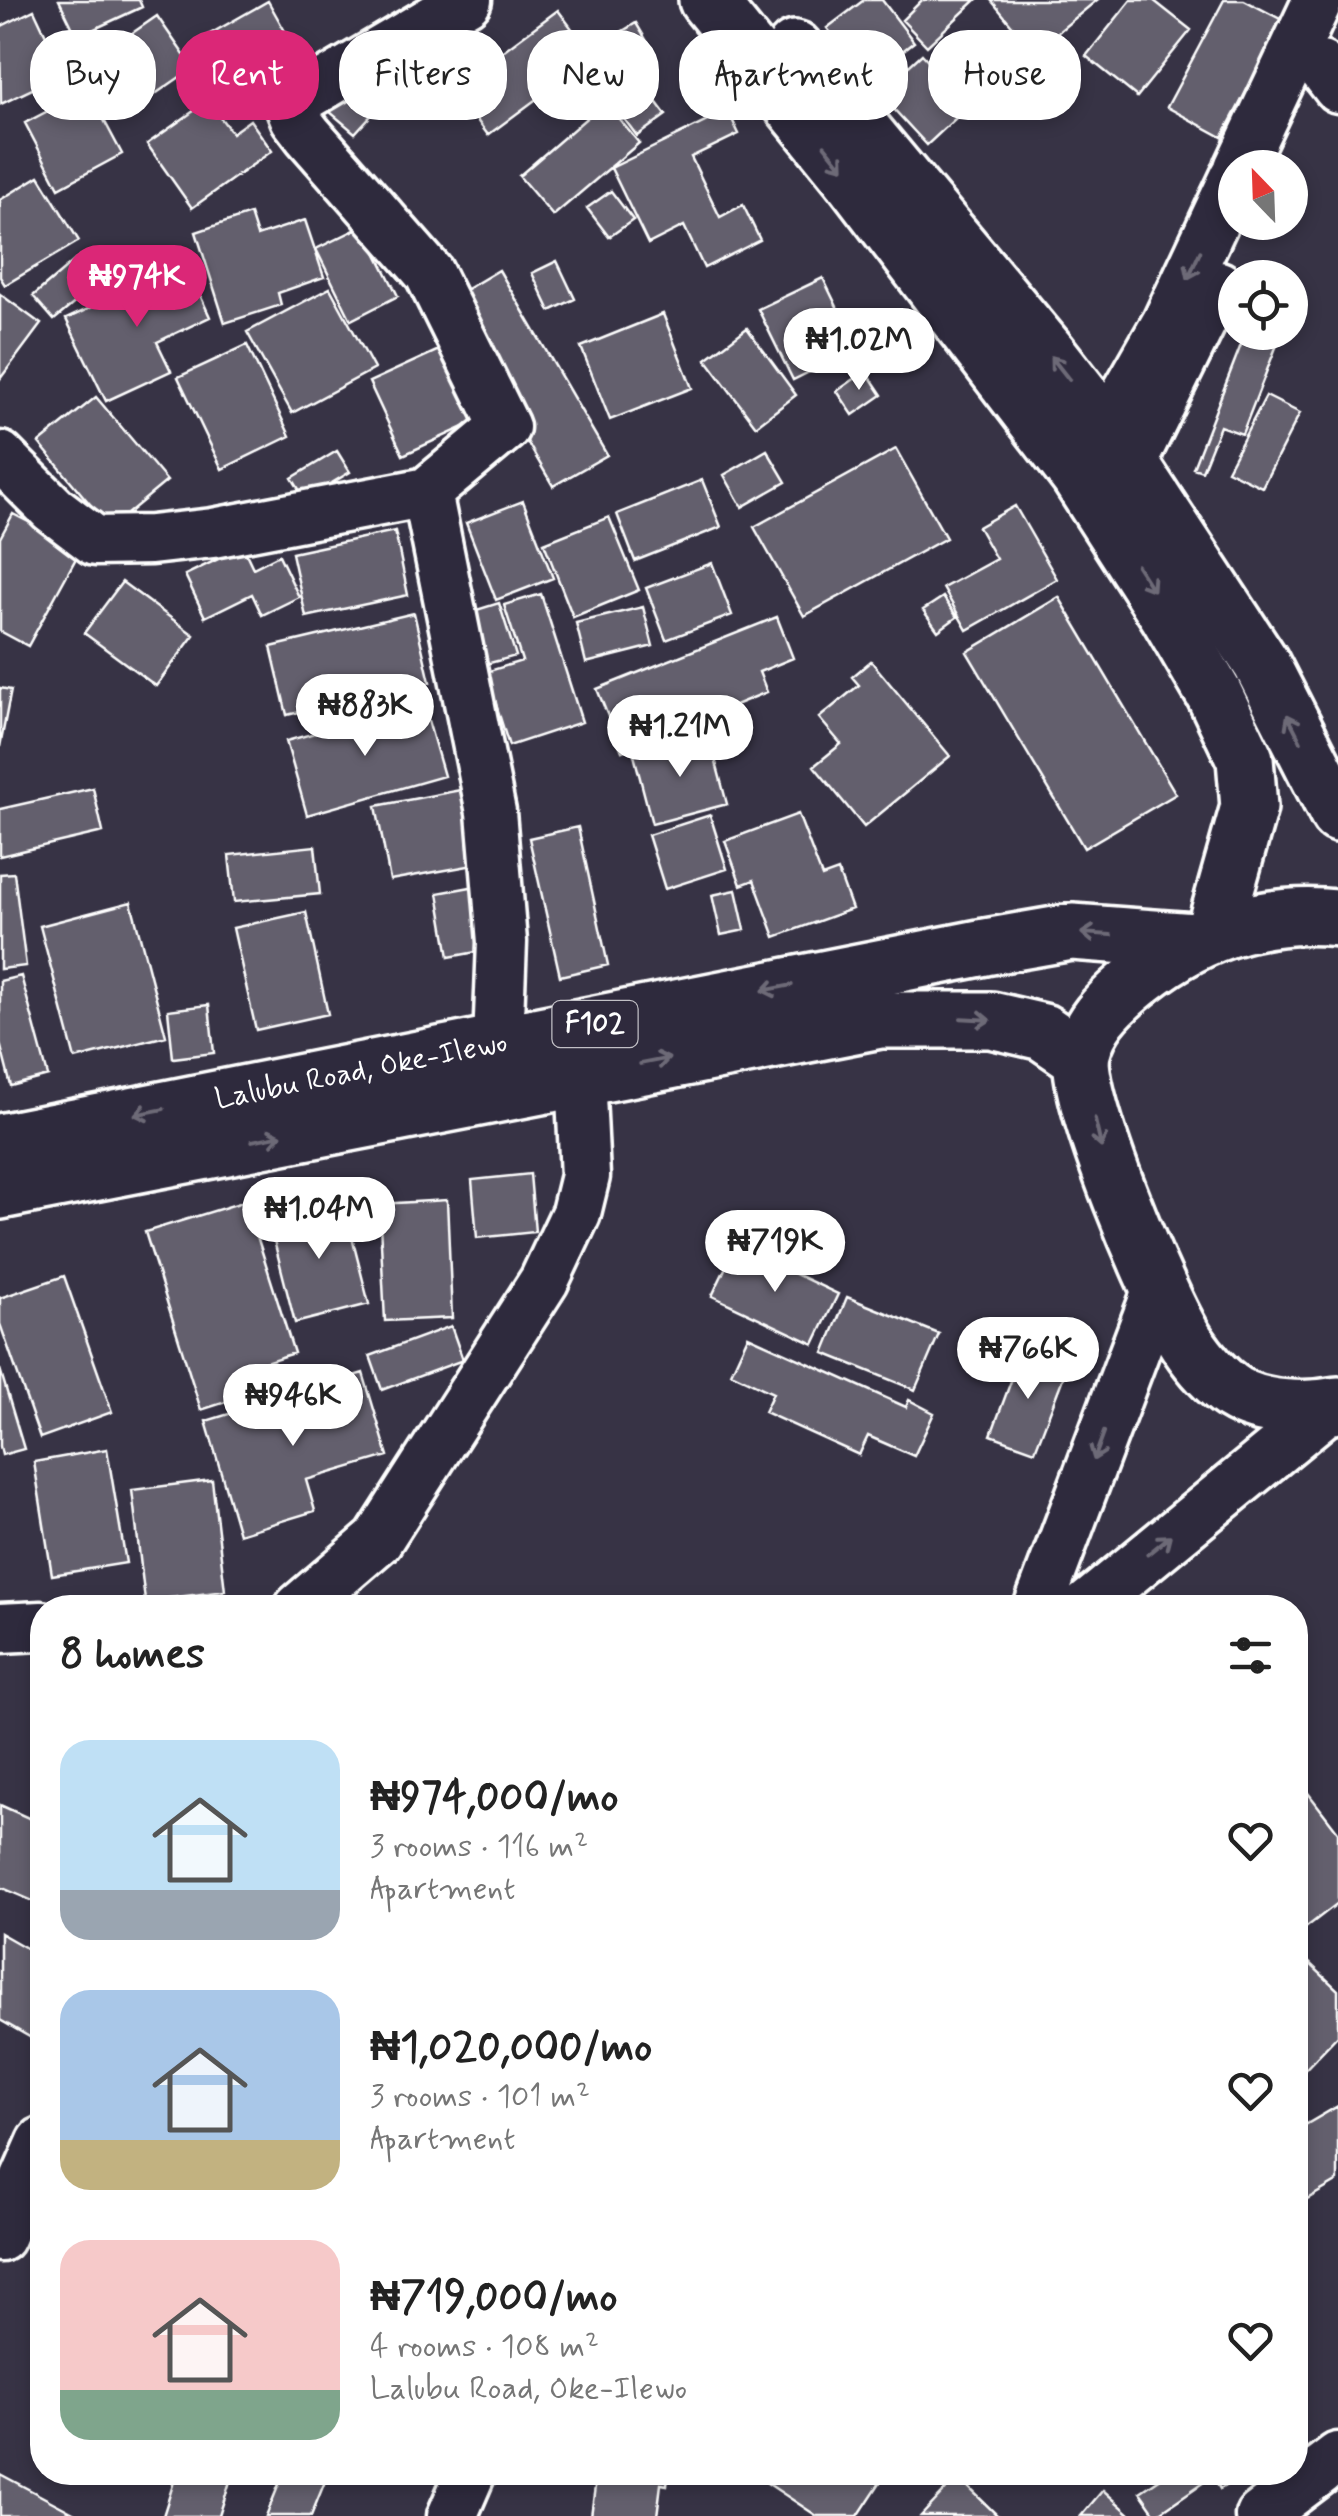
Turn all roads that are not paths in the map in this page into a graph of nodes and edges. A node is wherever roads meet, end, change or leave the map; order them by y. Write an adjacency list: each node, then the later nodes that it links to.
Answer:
1 (467, 0): 11 (street)
2 (706, 0): 12 (main road, one-way to 12)
3 (752, 0): 9 (main road, one-way to 3)
4 (1326, 30): 5 (street); 6 (street)
5 (1250, 150)
6 (1281, 150)
7 (1218, 213): 9 (street, one-way to 9)
8 (1239, 240): 9 (street)
9 (1120, 448): 12 (street); 13 (main road, one-way to 9)
10 (0, 456): 11 (street)
11 (427, 492): 16 (street)
12 (1091, 495): 15 (main road, one-way to 15)
13 (1338, 814)
14 (1338, 918): 15 (main road, F102)
15 (1204, 936): 16 (main road, Lalubu Road, Oke-Ilewo / F102, one-way to 16); 17 (main road, F102)
16 (498, 1043): 19 (main road, Lalubu Road, Oke-Ilewo / F102, one-way to 19)
17 (1080, 1058): 18 (main road, Lalubu Road, Oke-Ilewo / F102, one-way to 17); 21 (main road, one-way to 21)
18 (580, 1076): 20 (main road, Lalubu Road, Oke-Ilewo / F102, one-way to 18); 24 (street)
19 (0, 1142)
20 (0, 1191)
21 (1158, 1289): 22 (main road); 23 (street, one-way to 23)
22 (1335, 1406): 26 (street, one-way to 22)
23 (1058, 1556): 25 (street); 26 (street)
24 (314, 1595)
25 (1043, 1595)
26 (1098, 1595)
27 (30, 1627): 28 (street)
28 (0, 1628)
29 (30, 2169): 30 (street)
30 (0, 2237)
31 (1338, 2456): 32 (street)
32 (1308, 2479)
33 (465, 2485): 35 (street)
34 (1300, 2485): 36 (street)
35 (452, 2516)
36 (1260, 2516)

